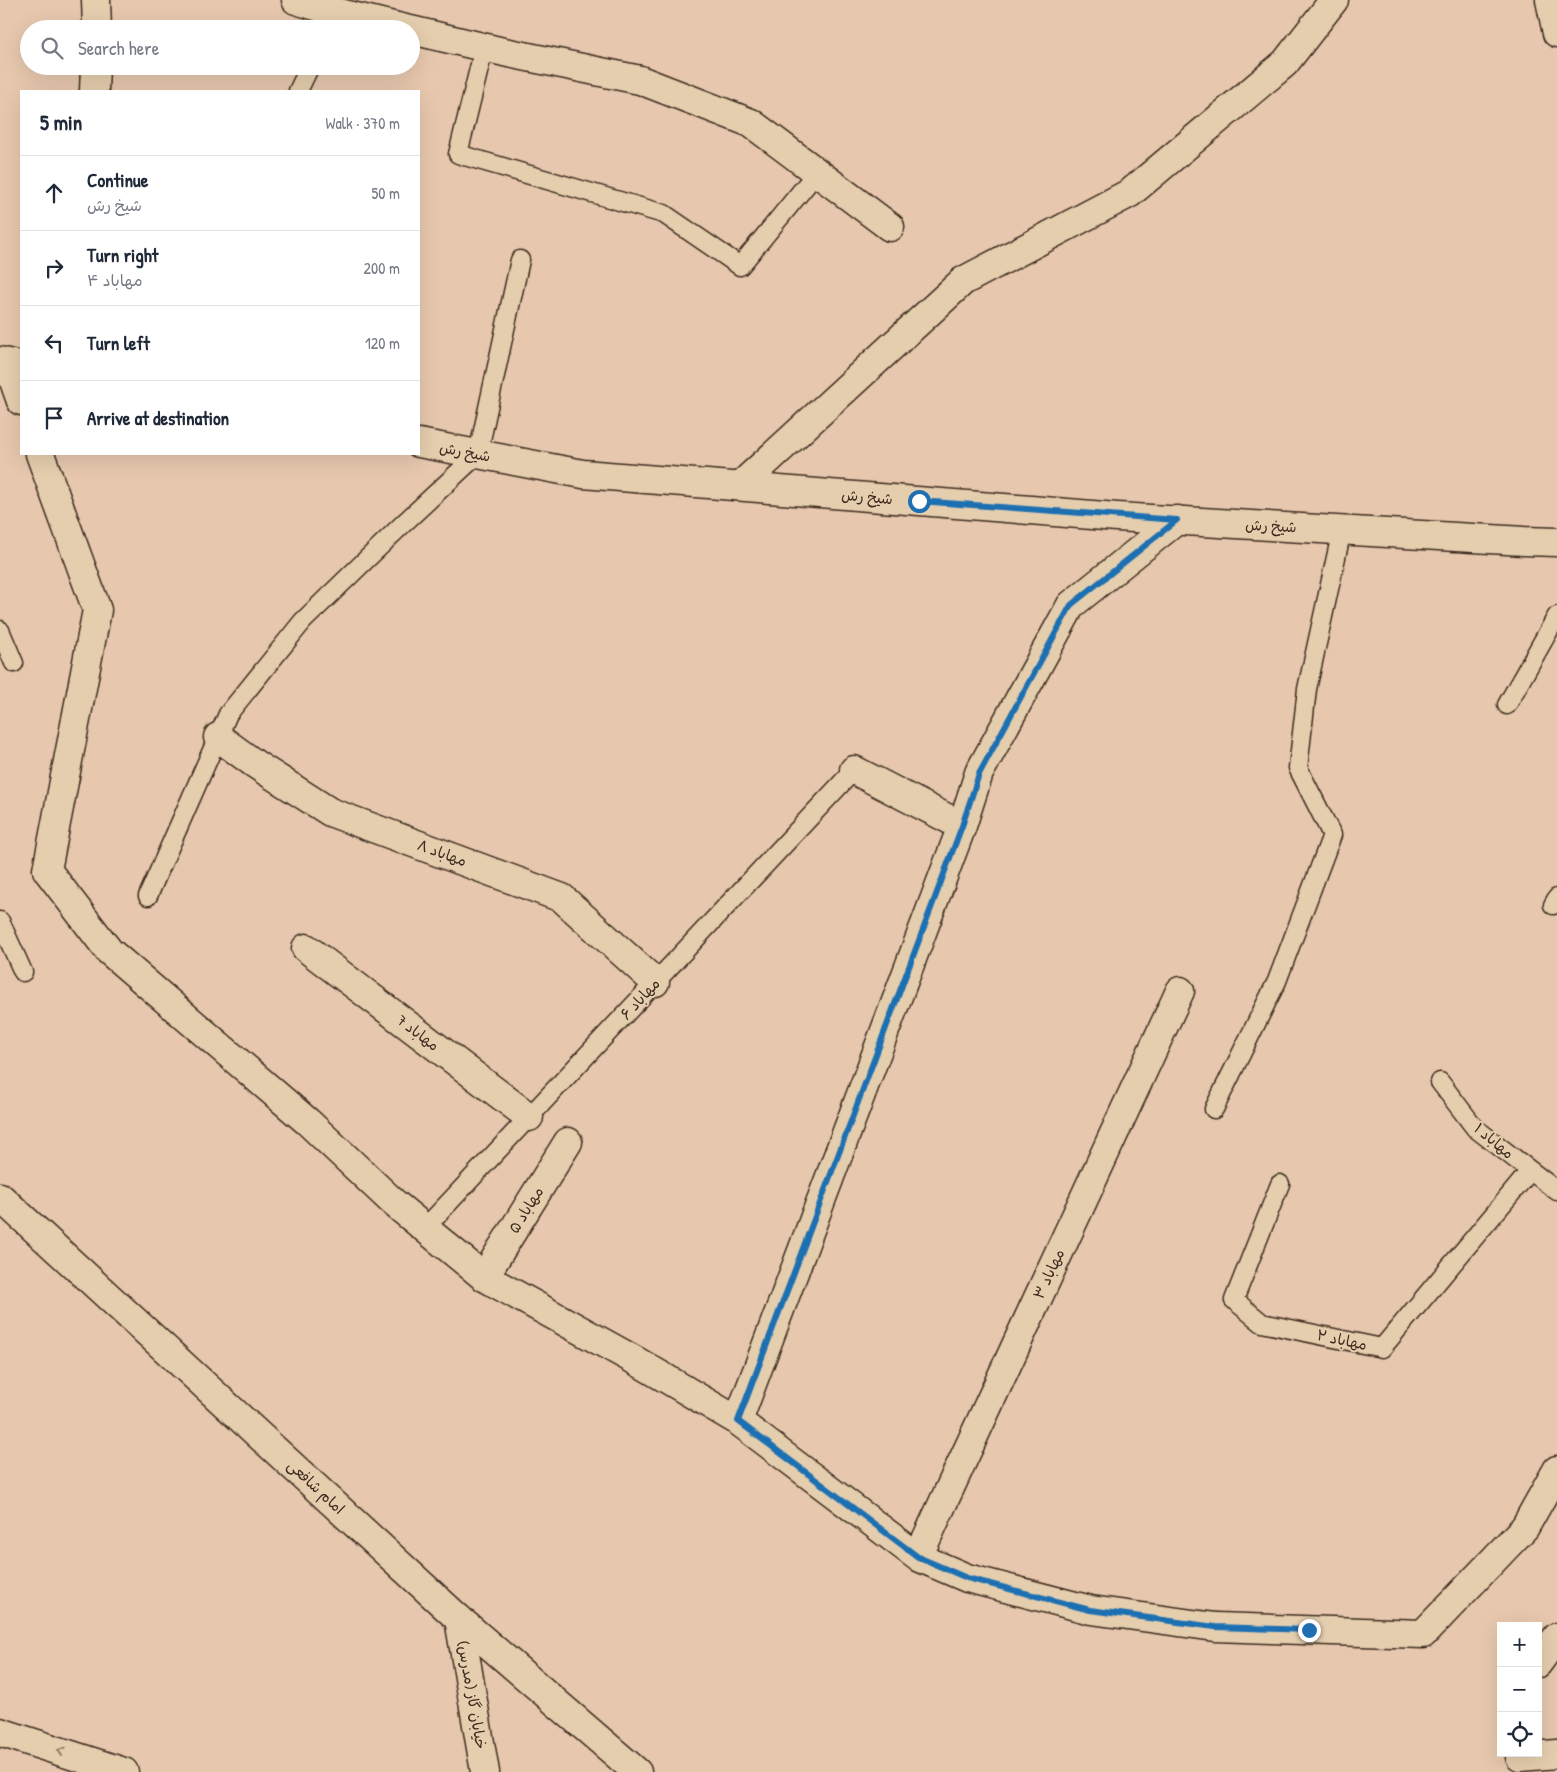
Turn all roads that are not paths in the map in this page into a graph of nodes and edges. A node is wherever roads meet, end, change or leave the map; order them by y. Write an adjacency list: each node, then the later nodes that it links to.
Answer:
1 (96, 0): 5 (street)
2 (296, 0): 6 (street)
3 (1334, 0): 22 (street)
4 (1550, 0): 8 (street)
5 (97, 20)
6 (331, 20)
7 (420, 32): 9 (street)
8 (1557, 33)
9 (484, 48): 14 (street); 14 (lane)
10 (95, 75): 12 (street)
11 (306, 75): 13 (lane)
12 (94, 90)
13 (298, 90)
14 (817, 172): 15 (street)
15 (890, 227)
16 (520, 260): 20 (lane)
17 (10, 364): 18 (street)
18 (20, 398)
19 (420, 443): 20 (street, شیخ رش)
20 (478, 454): 22 (street, شیخ رش); 30 (lane)
21 (40, 455): 47 (street)
22 (740, 486): 23 (street, شیخ رش)
23 (1177, 520): 24 (street, شیخ رش); 32 (street)
24 (1342, 530): 25 (street, شیخ رش); 40 (lane)
25 (1557, 542)
26 (1557, 616): 29 (lane)
27 (0, 630): 28 (lane)
28 (14, 664)
29 (1507, 704)
30 (218, 737): 33 (lane); 37 (street, مهاباد ۸)
31 (854, 770): 32 (street); 37 (lane, مهاباد ۶)
32 (962, 826): 49 (street)
33 (148, 896)
34 (0, 921): 36 (lane)
35 (306, 948): 41 (street, مهاباد 7)
36 (23, 972)
37 (655, 982): 41 (lane, مهاباد ۶)
38 (1180, 991): 51 (street, مهاباد ۳)
39 (1440, 1082): 43 (lane, مهاباد ۱)
40 (1214, 1109)
41 (529, 1117): 47 (lane, مهاباد ۶)
42 (568, 1142): 48 (street, مهاباد ۵)
43 (1530, 1171): 44 (lane, مهاباد ۲); 45 (lane, مهاباد ۱)
44 (1280, 1184)
45 (1557, 1192)
46 (0, 1197): 52 (street, امام شافعی)
47 (425, 1228): 48 (street)
48 (484, 1277): 49 (street)
49 (738, 1421): 51 (street)
50 (1557, 1470): 51 (street)
51 (918, 1557)
52 (459, 1619): 59 (street, خیابان گاز (مدرس)); 60 (street, امام شافعی)
53 (1557, 1637): 54 (street)
54 (1542, 1658)
55 (0, 1732): 58 (street, one-way to 55)
56 (1557, 1754): 57 (street)
57 (1520, 1761)
58 (124, 1772)
59 (485, 1772)
60 (637, 1772)

